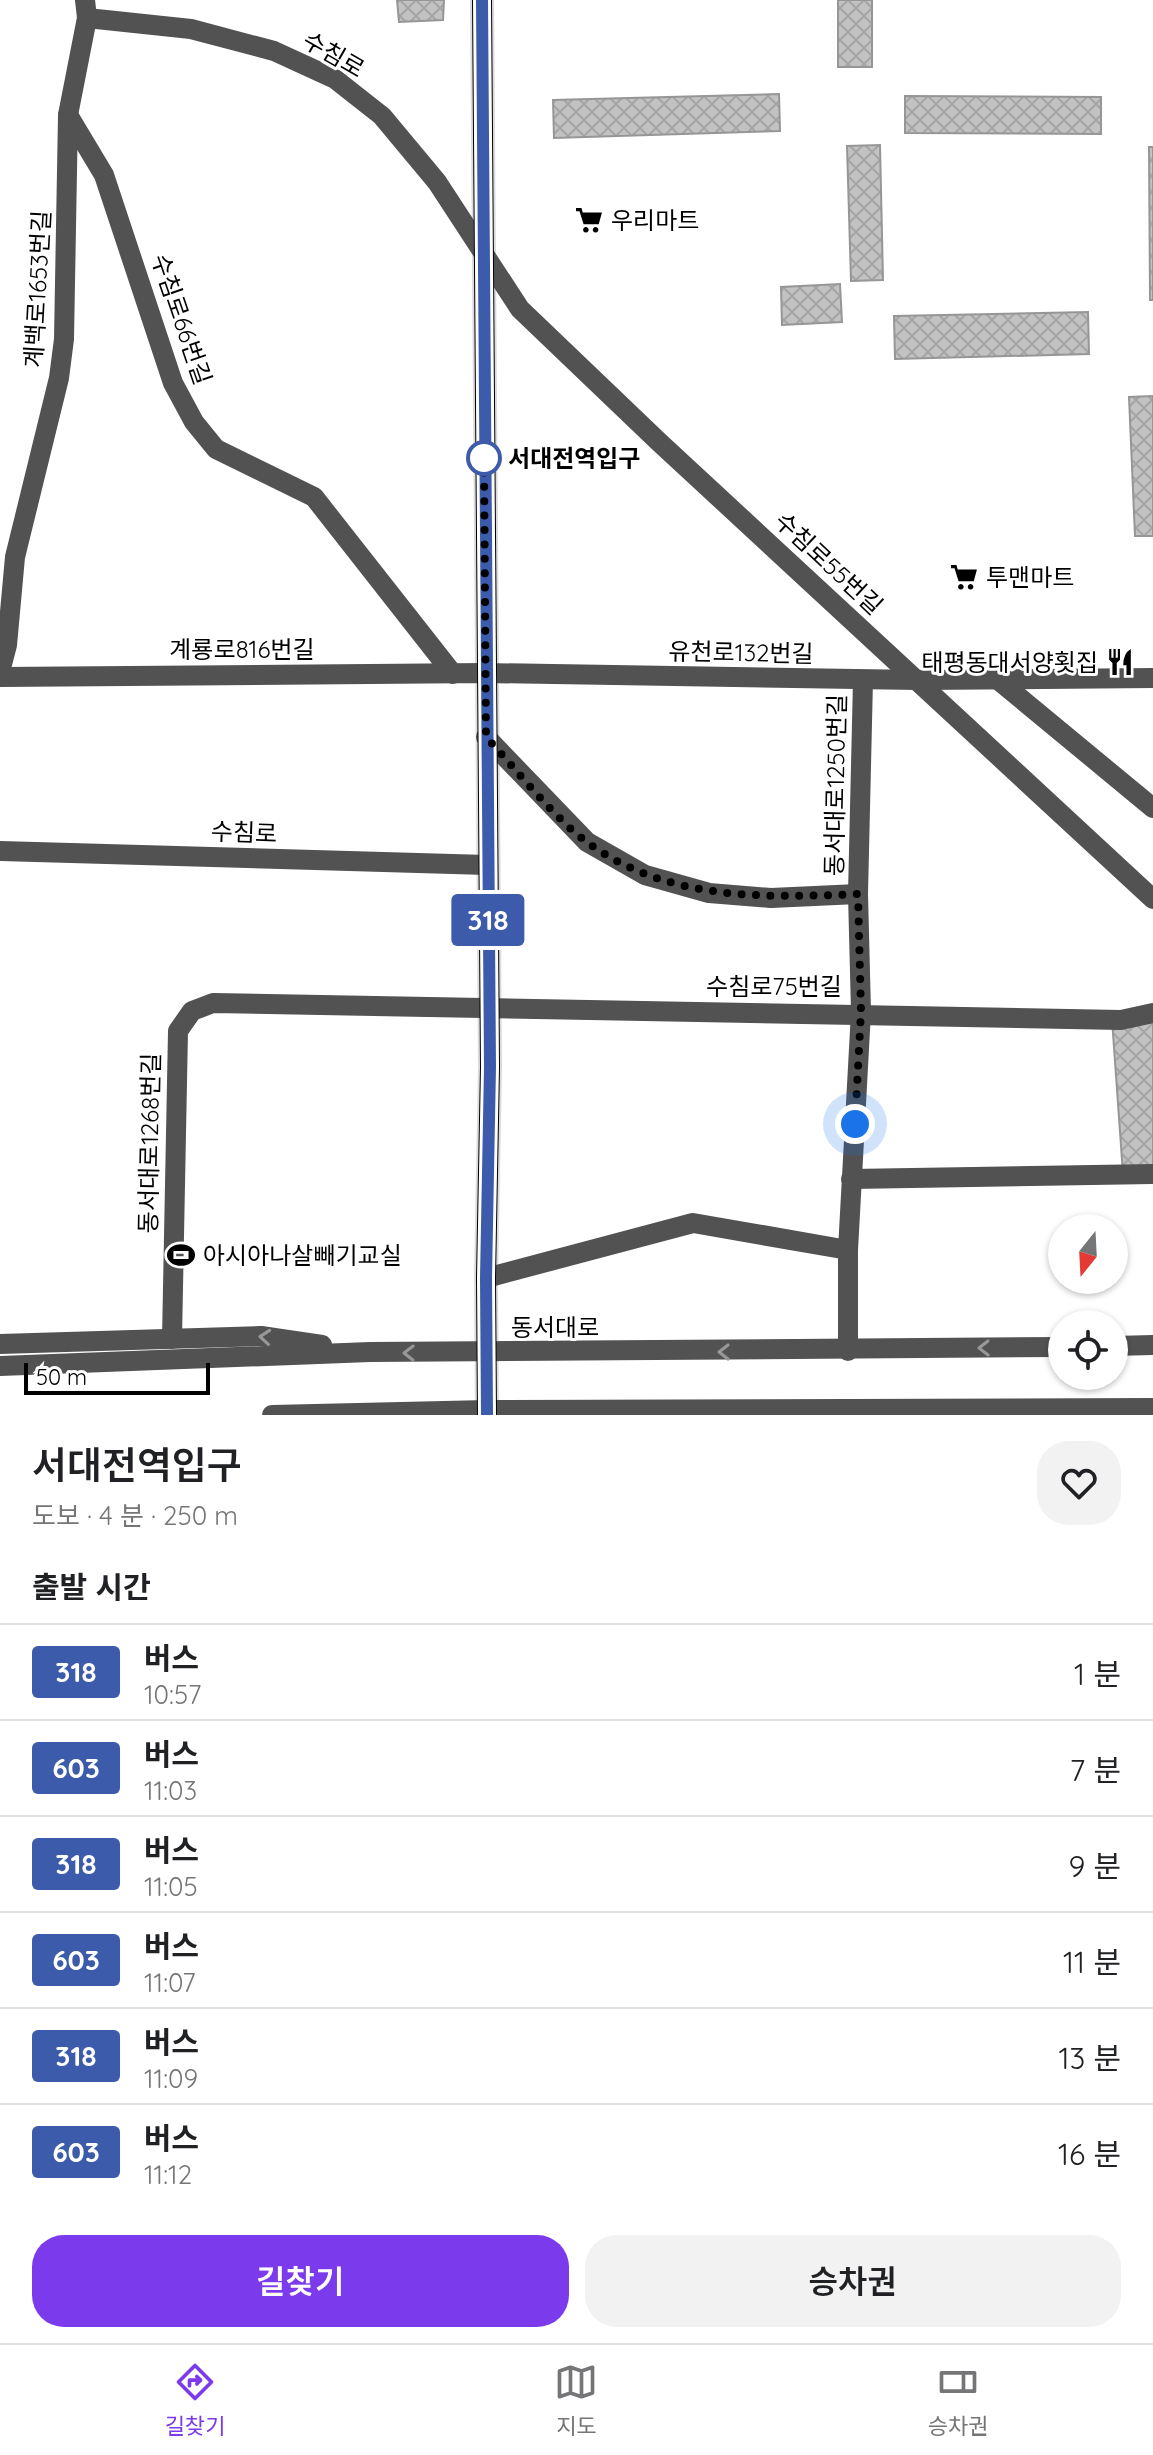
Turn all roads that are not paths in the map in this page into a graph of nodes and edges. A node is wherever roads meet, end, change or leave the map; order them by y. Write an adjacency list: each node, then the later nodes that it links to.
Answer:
1 (482, 0): 4 (main road)
2 (86, 9): 3 (street, 계백로1653번길); 4 (street, 수침로)
3 (68, 115): 6 (street, 수침로66번길); 7 (street, 계백로1653번길)
4 (484, 254): 5 (main road); 11 (street, 수침로55번길)
5 (485, 673): 6 (street, 계룡로816번길); 10 (street, 유천로132번길); 12 (main road)
6 (453, 674): 7 (street, 계룡로816번길)
7 (0, 675)
8 (1153, 678): 9 (street, 유천로132번길)
9 (997, 679): 11 (street, 유천로132번길); 13 (street)
10 (863, 680): 11 (street, 유천로132번길); 16 (street, 동서대로1250번길)
11 (918, 680): 17 (street, 수침로55번길)
12 (486, 737): 15 (main road); 16 (street)
13 (1150, 802)
14 (0, 851): 15 (street, 수침로)
15 (487, 865): 18 (main road)
16 (858, 894): 19 (street, 동서대로1250번길)
17 (1153, 899)
18 (489, 1009): 19 (street, 수침로75번길); 24 (main road); 25 (street, 동서대로1268번길)
19 (861, 1012): 20 (street, 수침로75번길); 22 (street, 동서대로1250번길)
20 (1153, 1013)
21 (1153, 1174): 22 (street)
22 (851, 1179): 23 (street, 동서대로1250번길)
23 (848, 1250): 24 (street); 30 (street, 동서대로1250번길)
24 (486, 1278): 32 (main road)
25 (172, 1339): 26 (street); 31 (street, one-way to 25)
26 (0, 1344)
27 (1153, 1345): 28 (street)
28 (1128, 1346)
29 (1048, 1347): 30 (street, 동서대로, one-way to 30)
30 (848, 1351): 32 (street, 동서대로, one-way to 32)
31 (370, 1352): 32 (street, 동서대로, one-way to 31); 33 (street, 동서대로)
32 (487, 1353): 35 (main road)
33 (0, 1366)
34 (1153, 1408): 36 (street)
35 (487, 1412): 36 (street); 37 (street)
36 (845, 1412)
37 (272, 1415)

